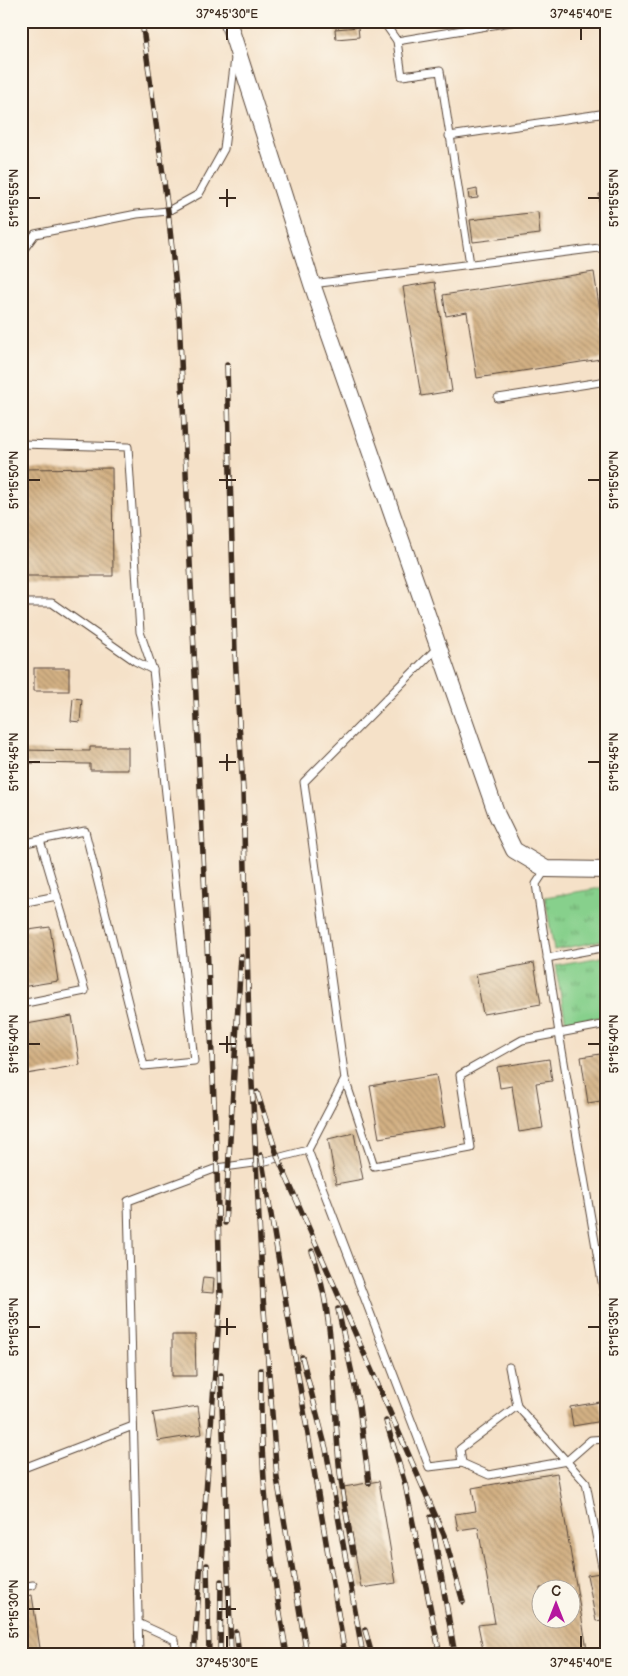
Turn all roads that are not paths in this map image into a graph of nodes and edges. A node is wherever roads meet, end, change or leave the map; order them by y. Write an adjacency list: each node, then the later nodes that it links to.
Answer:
1 (228, 21): 5 (street)
2 (383, 21): 4 (lane)
3 (517, 21): 4 (lane)
4 (397, 40): 7 (lane)
5 (236, 50): 9 (lane); 11 (street)
6 (607, 113): 7 (lane)
7 (449, 136): 10 (lane)
8 (607, 247): 10 (lane)
9 (21, 253)
10 (470, 264): 11 (lane)
11 (312, 284): 16 (street)
12 (607, 381): 13 (lane)
13 (498, 398)
14 (21, 444): 17 (lane)
15 (21, 603): 17 (lane)
16 (440, 645): 20 (street); 29 (lane)
17 (153, 670): 18 (lane)
18 (40, 840): 19 (lane); 22 (lane)
19 (21, 844)
20 (546, 869): 21 (street); 25 (lane)
21 (607, 870)
22 (56, 896): 23 (lane); 26 (lane)
23 (21, 903)
24 (607, 947): 25 (lane)
25 (547, 958): 28 (lane)
26 (21, 1004)
27 (607, 1024): 28 (lane)
28 (559, 1033): 29 (lane); 31 (lane)
29 (345, 1079): 30 (lane)
30 (308, 1150): 34 (lane); 37 (lane)
31 (607, 1311)
32 (509, 1367): 33 (lane)
33 (517, 1406): 36 (lane); 37 (lane)
34 (133, 1426): 38 (lane); 42 (lane)
35 (607, 1439): 36 (lane)
36 (567, 1461): 37 (lane); 39 (lane)
37 (462, 1463)
38 (21, 1469)
39 (607, 1566)
40 (32, 1585): 41 (lane)
41 (21, 1587)
42 (138, 1623): 43 (lane); 44 (lane)
43 (139, 1655)
44 (177, 1655)

